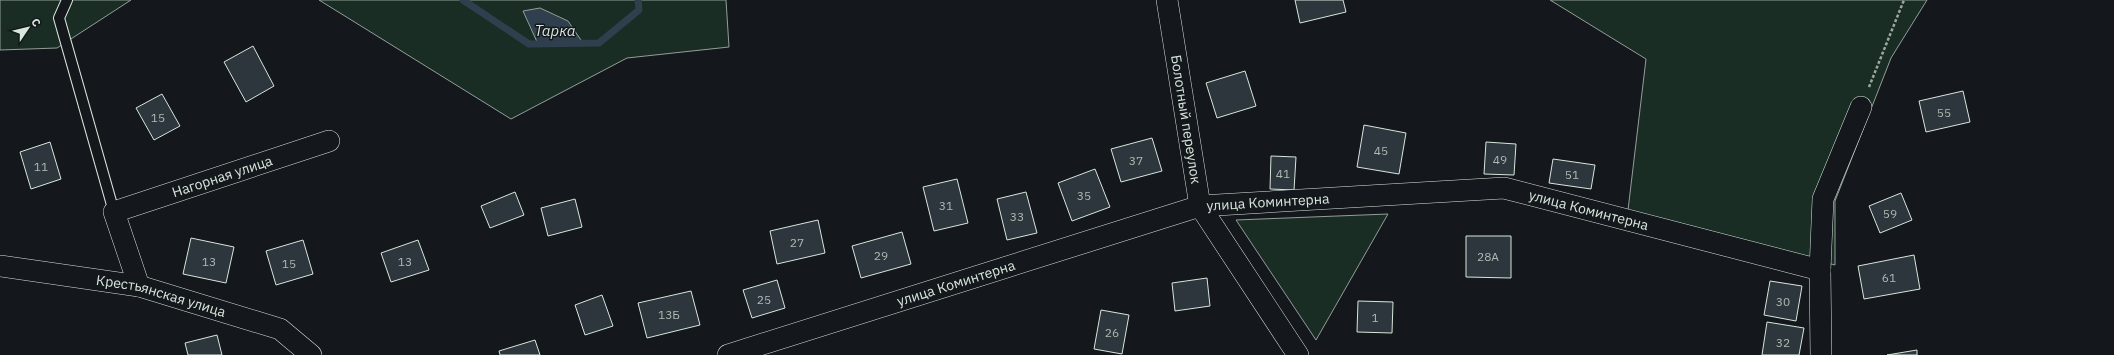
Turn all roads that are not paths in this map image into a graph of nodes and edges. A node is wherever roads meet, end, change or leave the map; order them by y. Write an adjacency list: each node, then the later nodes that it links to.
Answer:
1 (67, 0): 6 (lane)
2 (1167, 0): 5 (street, Болотный переулок)
3 (1861, 107): 8 (street)
4 (329, 141): 6 (street, Нагорная улица)
5 (1200, 206): 8 (street, улица Коминтерна); 11 (street, улица Коминтерна); 12 (street, Болотный переулок)
6 (114, 212): 9 (street)
7 (0, 266): 9 (street, Крестьянская улица)
8 (1820, 270): 13 (street)
9 (139, 286): 10 (street, Крестьянская улица)
10 (311, 355)
11 (728, 355)
12 (1298, 355)
13 (1821, 355)

